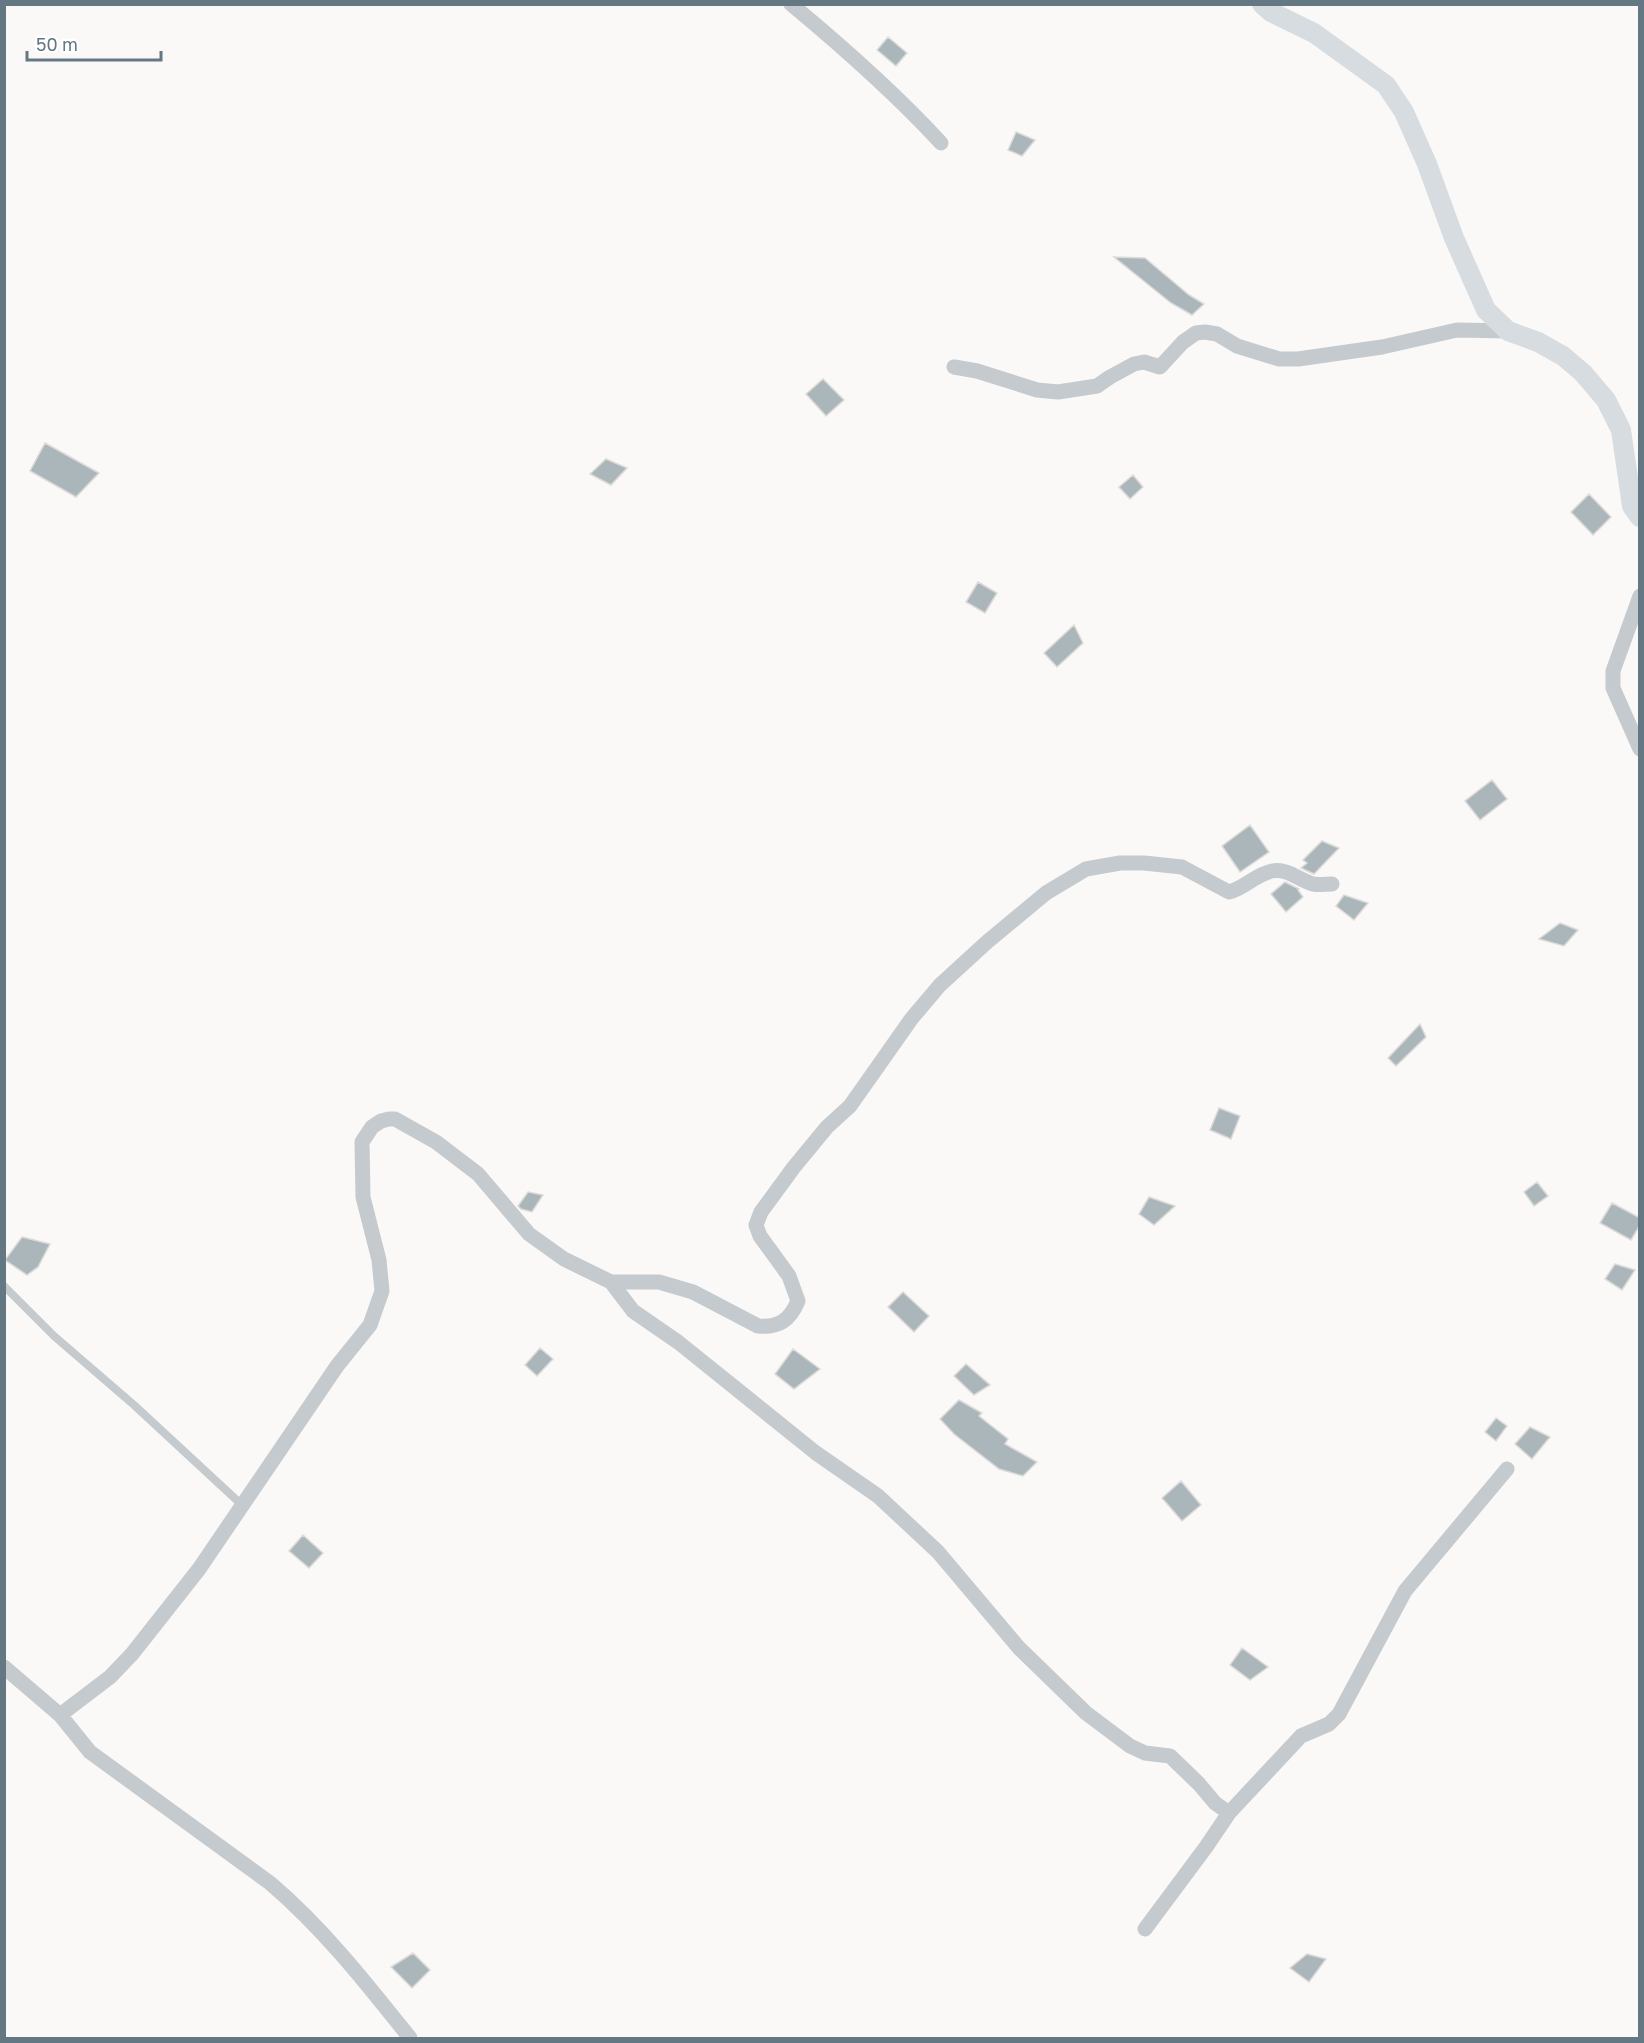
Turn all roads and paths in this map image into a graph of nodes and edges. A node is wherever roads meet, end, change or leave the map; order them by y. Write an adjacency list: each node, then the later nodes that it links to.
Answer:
1 (791, 4): 3 (street)
2 (1262, 4): 4 (street)
3 (941, 143)
4 (1508, 331): 5 (street); 6 (street)
5 (954, 367)
6 (1640, 518)
7 (1640, 596): 8 (street)
8 (1640, 749)
9 (1332, 884): 10 (street)
10 (610, 1282): 13 (street); 16 (street)
11 (4, 1286): 13 (lane)
12 (1507, 1469): 16 (street)
13 (242, 1505): 15 (street)
14 (4, 1667): 15 (street)
15 (60, 1716): 18 (street)
16 (1229, 1813): 17 (street)
17 (1145, 1929)
18 (410, 2038)

